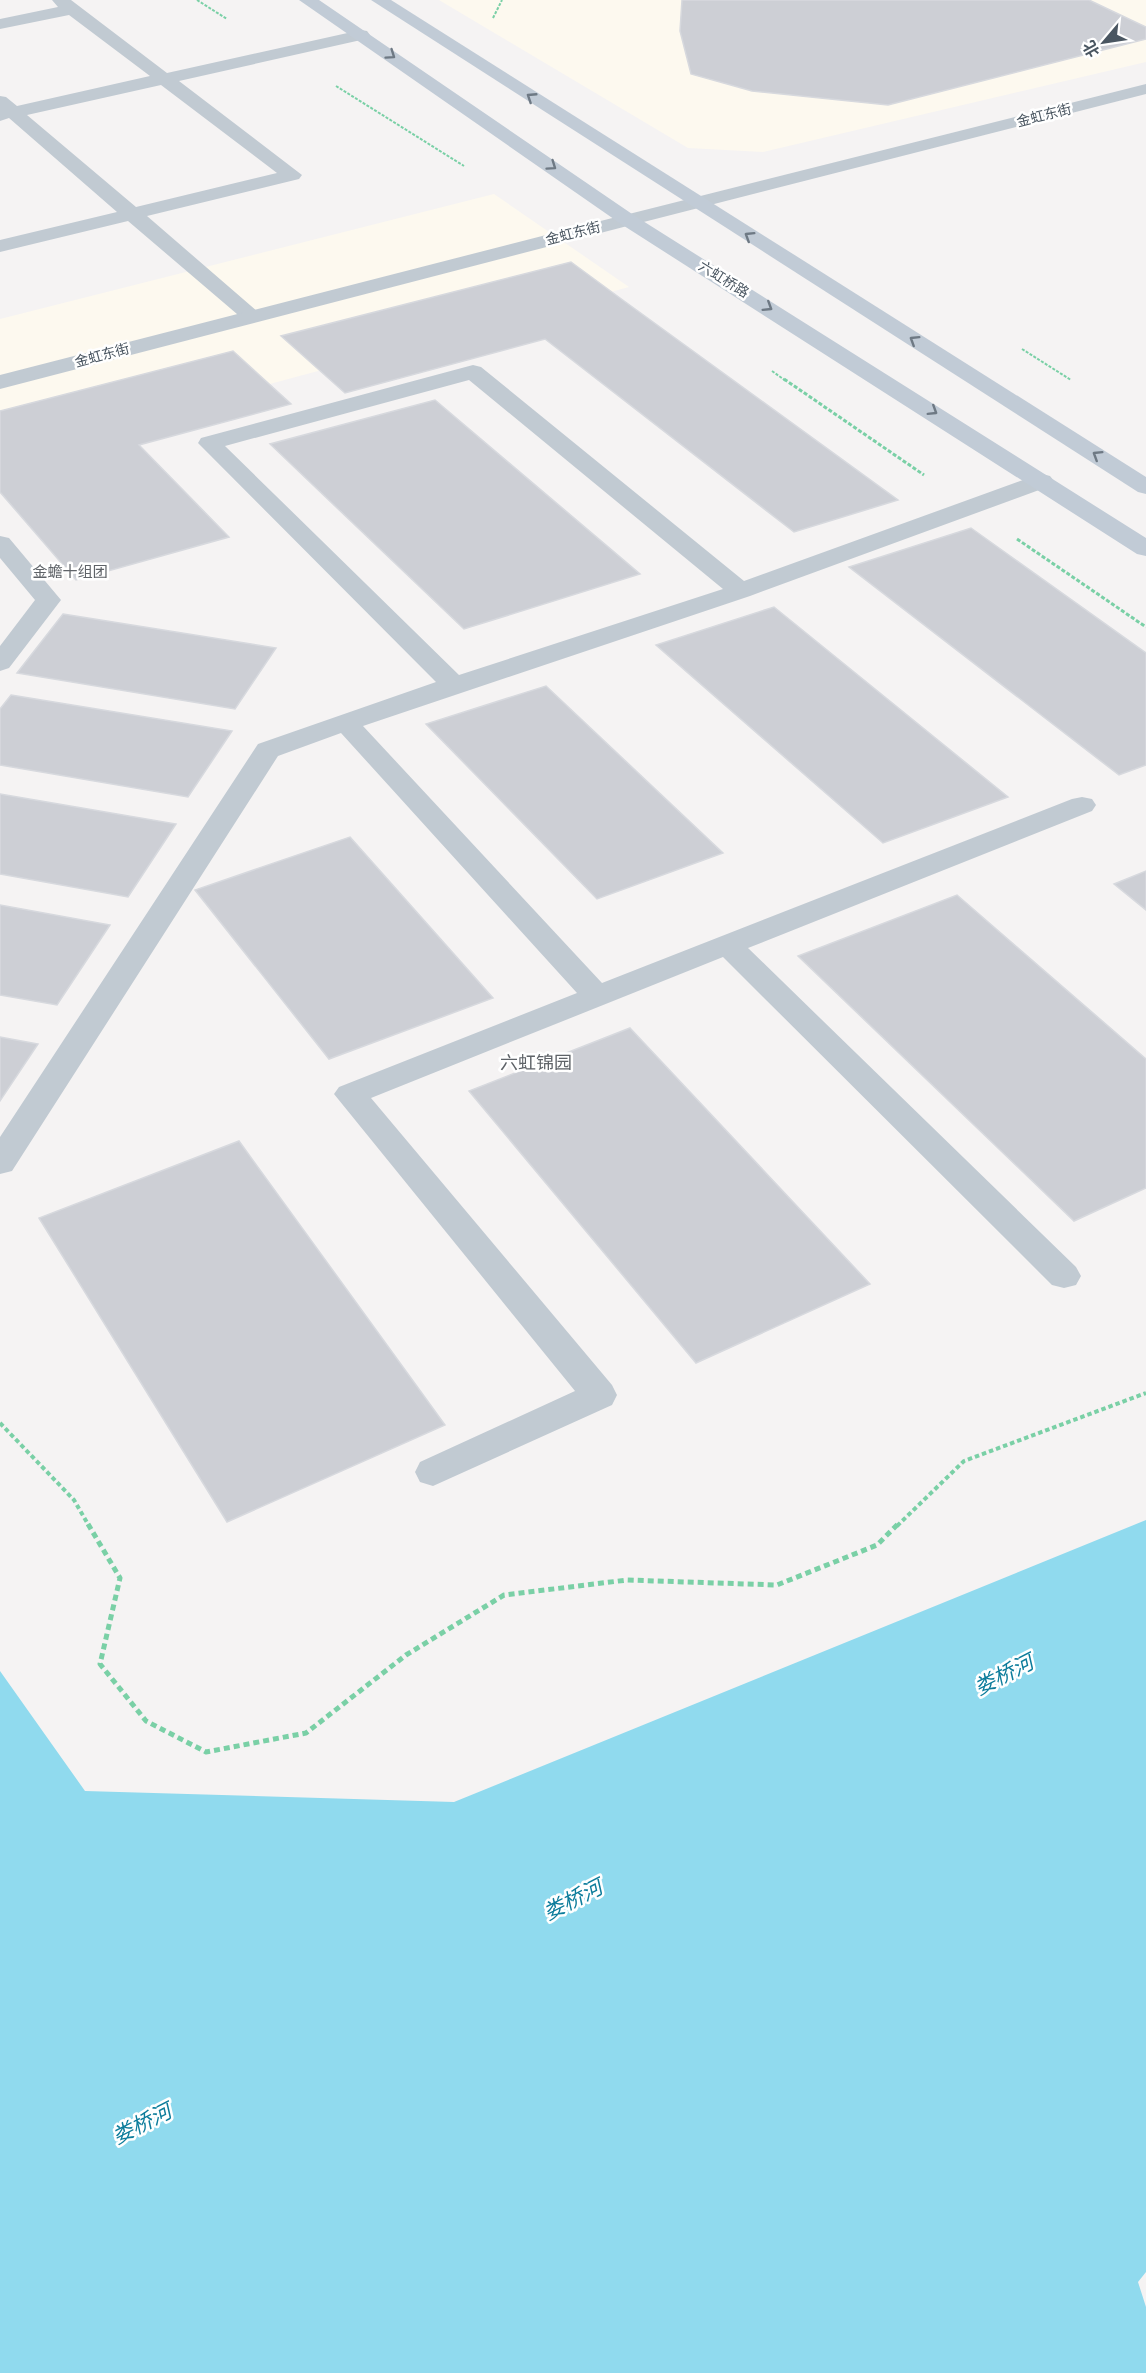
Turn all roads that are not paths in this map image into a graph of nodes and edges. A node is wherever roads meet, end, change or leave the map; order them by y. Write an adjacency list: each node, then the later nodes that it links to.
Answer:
1 (308, 0): 5 (main road, 六虹桥路)
2 (379, 0): 9 (main road, one-way to 2)
3 (66, 4): 4 (street); 6 (street)
4 (0, 24)
5 (361, 35): 6 (street); 11 (main road, 六虹桥路, one-way to 11)
6 (164, 78): 8 (street); 10 (street)
7 (1146, 89): 9 (street, 金虹东街)
8 (4, 110): 10 (street)
9 (698, 203): 11 (street, 金虹东街); 16 (main road, one-way to 9)
10 (132, 214): 12 (street); 13 (street)
11 (628, 220): 13 (street, 金虹东街); 15 (main road, 六虹桥路, one-way to 15)
12 (0, 246)
13 (251, 316): 14 (street, 金虹东街)
14 (0, 382)
15 (1042, 481): 18 (main road, 六虹桥路); 19 (street)
16 (1146, 487)
17 (0, 543): 20 (street)
18 (1146, 549)
19 (741, 591): 21 (street); 21 (street)
20 (3, 655)
21 (454, 685): 22 (street)
22 (346, 723): 25 (street); 26 (street)
23 (1082, 805): 24 (street)
24 (728, 945): 25 (street); 27 (street)
25 (597, 997): 28 (street)
26 (0, 1163)
27 (1064, 1275)
28 (433, 1472)

